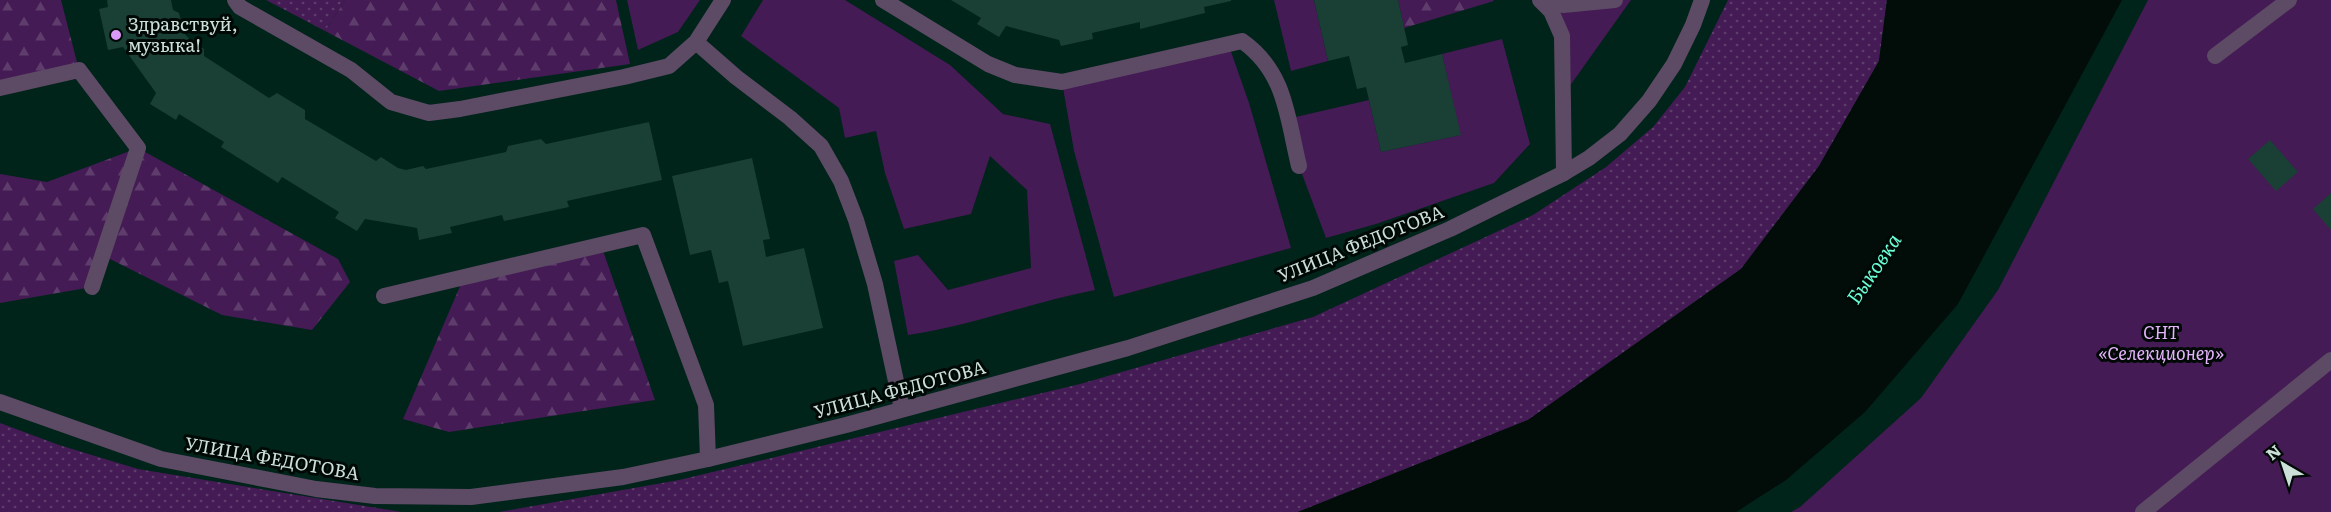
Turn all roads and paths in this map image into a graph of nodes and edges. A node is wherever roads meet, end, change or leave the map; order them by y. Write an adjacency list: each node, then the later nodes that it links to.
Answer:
1 (235, 0): 9 (street)
2 (723, 0): 9 (street)
3 (883, 0): 12 (street)
4 (1540, 0): 13 (street)
5 (1552, 0): 6 (street)
6 (1615, 0)
7 (1702, 0): 13 (street, УЛИЦА ФЕДОТОВА)
8 (2289, 0): 10 (street)
9 (696, 42): 18 (street)
10 (2215, 56)
11 (0, 88): 14 (street)
12 (1299, 166)
13 (1564, 173): 18 (street, УЛИЦА ФЕДОТОВА)
14 (92, 286)
15 (384, 296): 19 (street)
16 (2331, 360): 20 (street)
17 (0, 402): 19 (street, УЛИЦА ФЕДОТОВА)
18 (902, 410): 19 (street, УЛИЦА ФЕДОТОВА)
19 (708, 459)
20 (2143, 512)

